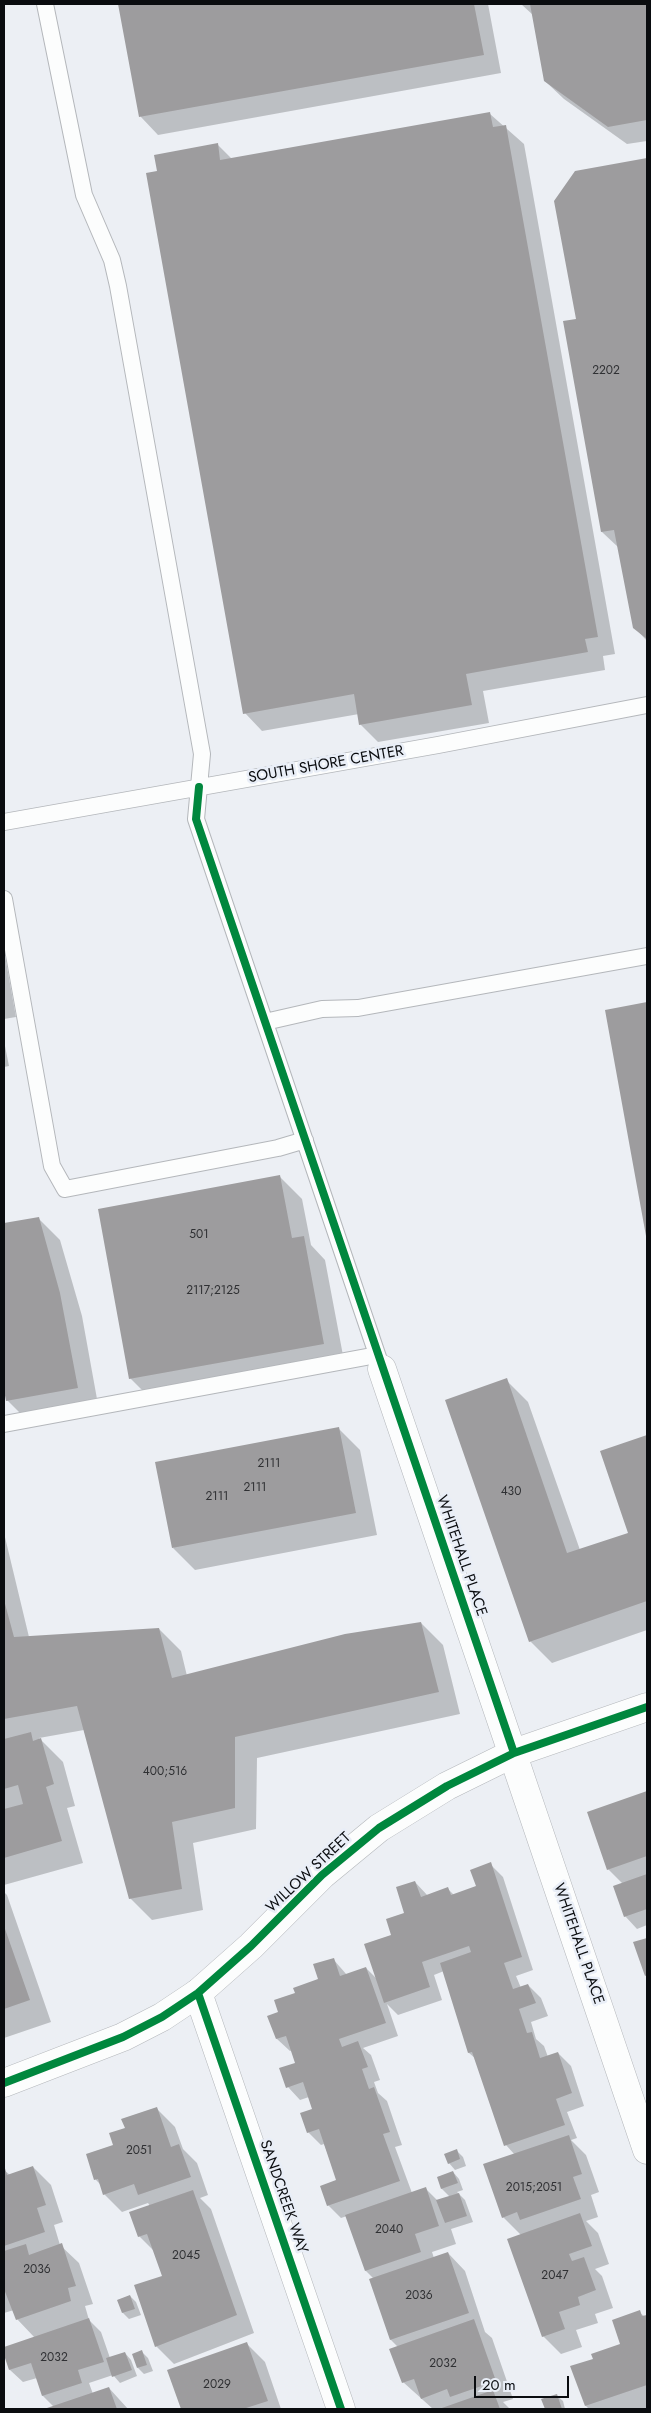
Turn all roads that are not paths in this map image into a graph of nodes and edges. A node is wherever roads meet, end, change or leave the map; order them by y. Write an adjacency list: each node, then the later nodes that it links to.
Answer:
1 (45, 4): 3 (lane)
2 (647, 706): 3 (lane, SOUTH SHORE CENTER)
3 (199, 787): 4 (lane, SOUTH SHORE CENTER); 7 (lane)
4 (4, 822)
5 (4, 899): 8 (lane)
6 (647, 956): 7 (lane)
7 (265, 1022): 8 (lane)
8 (305, 1140): 9 (lane)
9 (380, 1362): 10 (lane); 12 (street, WHITEHALL PLACE)
10 (4, 1424)
11 (647, 1707): 12 (street, WILLOW STREET)
12 (514, 1753): 13 (street, WILLOW STREET); 15 (street, WHITEHALL PLACE)
13 (198, 1993): 14 (street, WILLOW STREET); 16 (street, SANDCREEK WAY)
14 (4, 2083)
15 (647, 2150)
16 (341, 2409)

